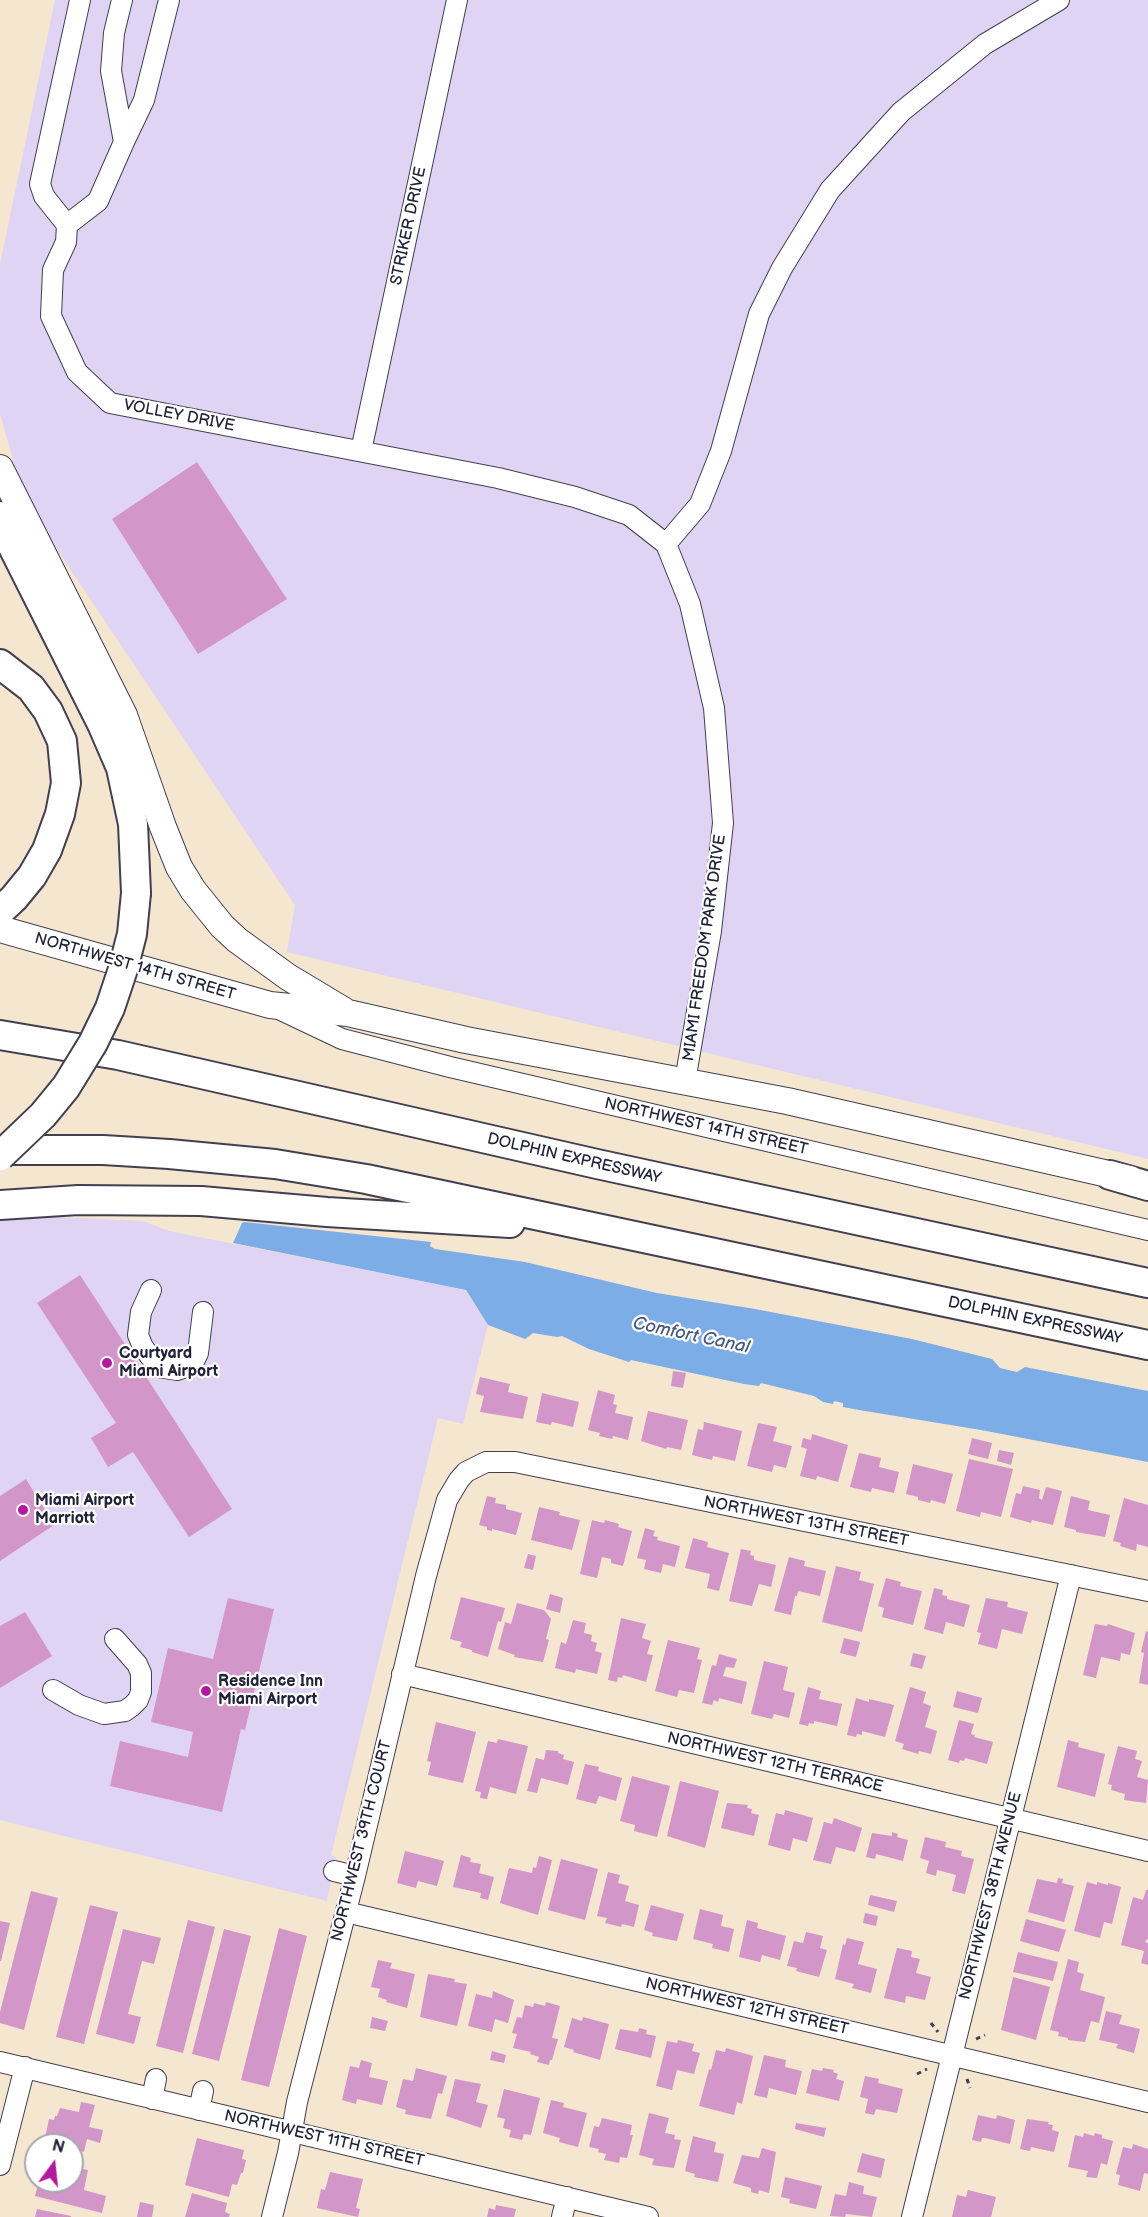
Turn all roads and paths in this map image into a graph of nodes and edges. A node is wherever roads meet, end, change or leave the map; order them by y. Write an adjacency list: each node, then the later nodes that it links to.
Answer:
1 (80, 0): 7 (street)
2 (122, 0): 6 (street)
3 (169, 0): 6 (street)
4 (457, 0): 8 (street, STRIKER DRIVE)
5 (1059, 0): 11 (street)
6 (124, 142): 7 (street)
7 (67, 225): 8 (street, VOLLEY DRIVE)
8 (360, 451): 11 (street, VOLLEY DRIVE)
9 (0, 468): 16 (main road)
10 (0, 516): 20 (highway, bridge)
11 (666, 544): 18 (street, MIAMI FREEDOM PARK DRIVE)
12 (0, 664): 13 (highway)
13 (0, 911)
14 (0, 929): 15 (main road, NORTHWEST 14TH STREET)
15 (270, 1005): 16 (main road, NORTHWEST 14TH STREET); 25 (street, NORTHWEST 14TH STREET)
16 (348, 1013): 18 (main road, NORTHWEST 14TH STREET)
17 (0, 1035): 26 (highway, DOLPHIN EXPRESSWAY)
18 (685, 1081): 21 (main road, NORTHWEST 14TH STREET)
19 (0, 1150): 24 (highway, DOLPHIN EXPRESSWAY)
20 (0, 1156)
21 (1110, 1175): 22 (highway)
22 (1148, 1184)
23 (0, 1205): 24 (highway)
24 (600, 1228): 29 (highway, DOLPHIN EXPRESSWAY)
25 (1148, 1230)
26 (1148, 1283)
27 (151, 1290): 28 (street)
28 (202, 1312)
29 (1148, 1345)
30 (466, 1472): 31 (street, NORTHWEST 13TH STREET); 34 (street, NORTHWEST 39TH COURT)
31 (1071, 1575): 32 (street, NORTHWEST 13TH STREET); 36 (street, NORTHWEST 38TH AVENUE)
32 (1148, 1591)
33 (115, 1639): 35 (street)
34 (402, 1674): 36 (street, NORTHWEST 12TH TERRACE); 39 (street, NORTHWEST 39TH COURT)
35 (53, 1690)
36 (1009, 1818): 37 (street, NORTHWEST 12TH TERRACE); 45 (street, NORTHWEST 38TH AVENUE)
37 (1148, 1851)
38 (334, 1871): 39 (street)
39 (355, 1876): 40 (street, NORTHWEST 39TH COURT)
40 (340, 1913): 45 (street, NORTHWEST 12TH STREET); 55 (street, NORTHWEST 39TH COURT)
41 (931, 2023): 42 (path)
42 (938, 2032)
43 (985, 2035): 44 (path)
44 (972, 2040)
45 (952, 2055): 54 (street, NORTHWEST 12TH STREET); 61 (street, NORTHWEST 38TH AVENUE)
46 (0, 2061): 47 (street, NORTHWEST 11TH STREET)
47 (25, 2067): 53 (street, NORTHWEST 11TH STREET); 56 (street)
48 (929, 2068): 49 (path)
49 (918, 2074)
50 (966, 2077): 52 (path)
51 (156, 2079): 53 (street)
52 (970, 2088)
53 (152, 2099): 55 (street, NORTHWEST 11TH STREET)
54 (1148, 2102)
55 (292, 2130): 57 (street, NORTHWEST 11TH STREET); 58 (street, NORTHWEST 39TH COURT)
56 (0, 2165)
57 (567, 2198): 59 (street); 60 (street, NORTHWEST 11TH STREET)
58 (272, 2217)
59 (562, 2217)
60 (648, 2217)
61 (912, 2217)

